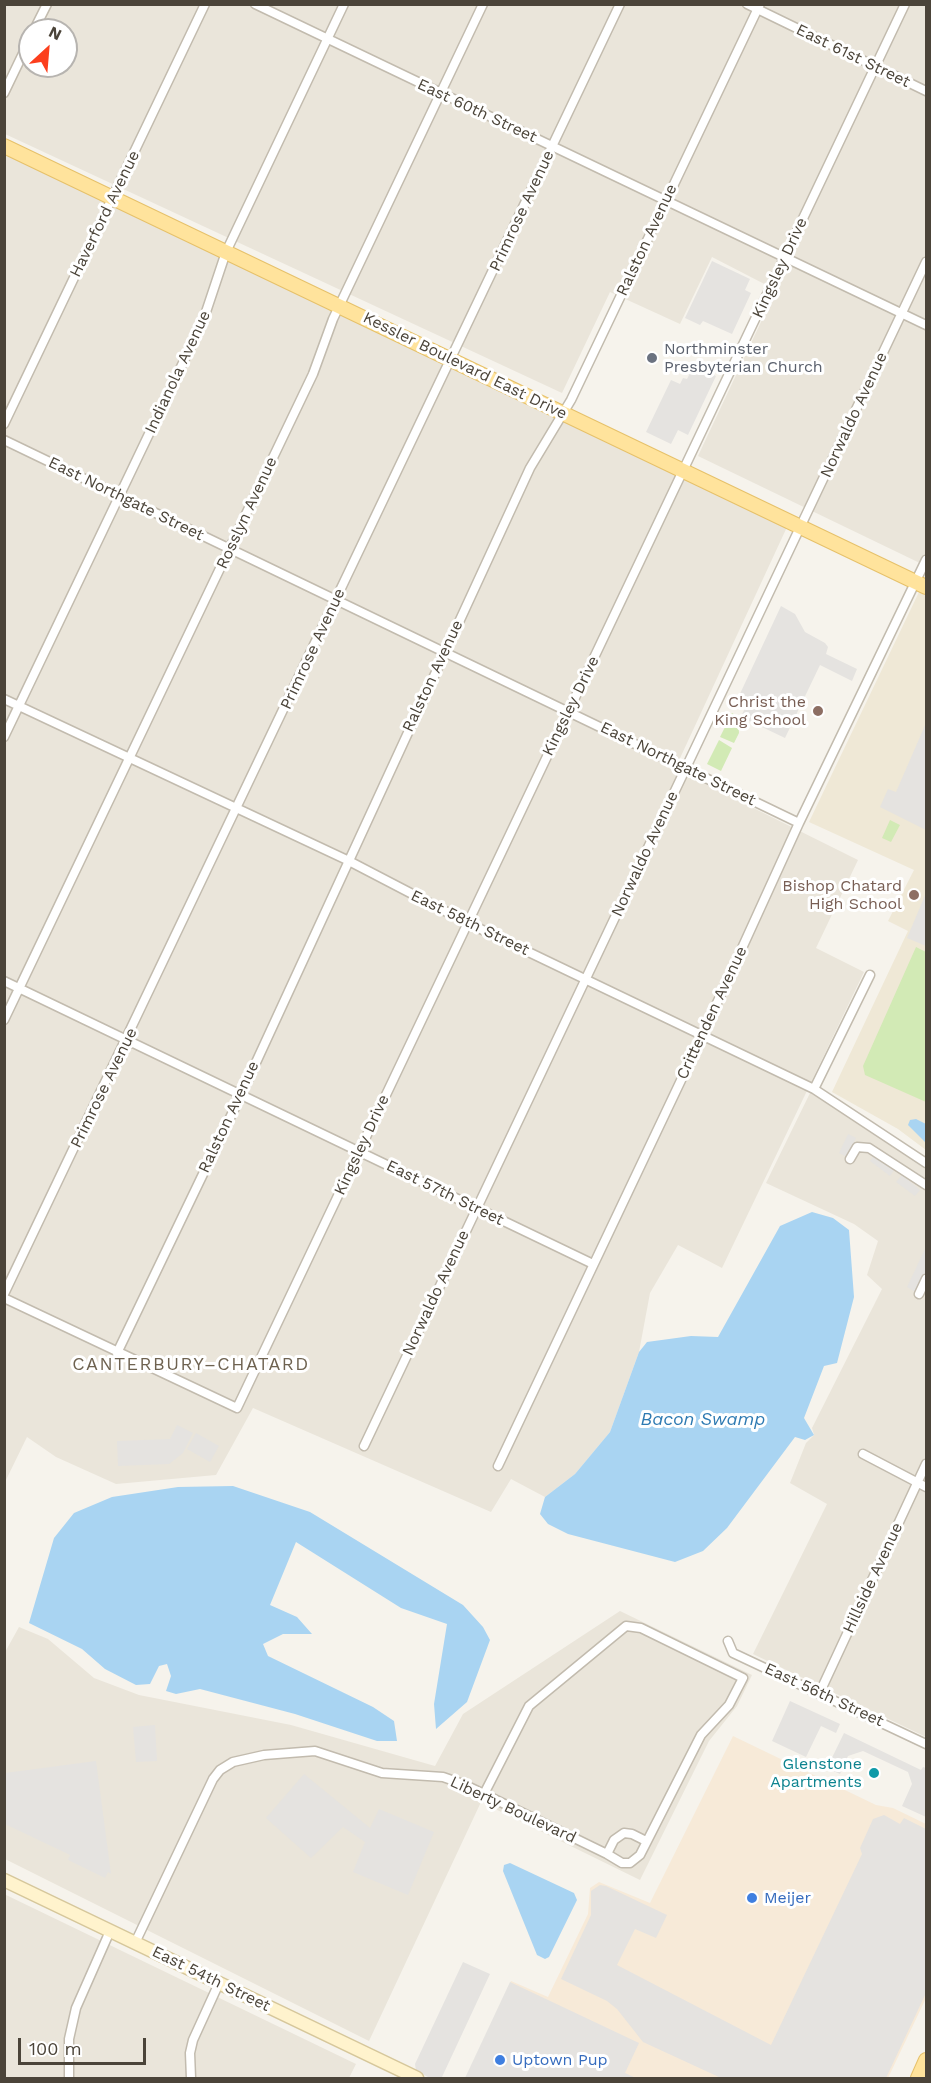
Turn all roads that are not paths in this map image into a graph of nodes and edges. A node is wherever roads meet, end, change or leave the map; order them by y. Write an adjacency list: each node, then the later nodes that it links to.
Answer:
1 (46, 4): 10 (street)
2 (205, 4): 19 (street, Haverford Avenue)
3 (255, 4): 11 (street, East 60th Street)
4 (344, 4): 11 (street, Indianola Avenue)
5 (483, 4): 16 (street, Rosslyn Avenue)
6 (620, 4): 18 (street, Primrose Avenue)
7 (747, 4): 9 (street, East 61st Street)
8 (905, 4): 13 (street, Kingsley Drive)
9 (758, 7): 13 (street, East 61st Street); 20 (street, Ralston Avenue)
10 (40, 18)
11 (327, 39): 16 (street, East 60th Street); 21 (street, Indianola Avenue)
12 (18, 64): 15 (street)
13 (876, 67): 14 (street, East 61st Street); 22 (street, Kingsley Drive)
14 (927, 91)
15 (4, 93)
16 (441, 93): 18 (street, East 60th Street); 24 (street, Rosslyn Avenue)
17 (4, 146): 19 (main road, Kessler Boulevard East Drive)
18 (553, 146): 20 (street, East 60th Street); 27 (street, Primrose Avenue)
19 (112, 198): 21 (main road, Kessler Boulevard East Drive); 29 (street, Haverford Avenue)
20 (666, 200): 22 (street, East 60th Street); 28 (street, Ralston Avenue)
21 (225, 252): 24 (main road, Kessler Boulevard East Drive); 32 (street, Indianola Avenue)
22 (785, 257): 25 (street, East 60th Street); 31 (street, Kingsley Drive)
23 (927, 262): 25 (street, Norwaldo Avenue)
24 (339, 307): 27 (main road, Kessler Boulevard East Drive); 34 (street, Rosslyn Avenue)
25 (902, 313): 26 (street, East 60th Street); 33 (street, Norwaldo Avenue)
26 (927, 325)
27 (451, 360): 28 (main road, Kessler Boulevard East Drive); 37 (street, Primrose Avenue)
28 (564, 413): 31 (main road, Kessler Boulevard East Drive); 38 (street, Ralston Avenue)
29 (4, 424)
30 (4, 440): 32 (street, East Northgate Street)
31 (684, 471): 33 (main road, Kessler Boulevard East Drive); 41 (street, Kingsley Drive)
32 (120, 496): 34 (street, East Northgate Street); 40 (street, Indianola Avenue)
33 (801, 526): 36 (main road, Kessler Boulevard East Drive); 44 (street, Norwaldo Avenue)
34 (230, 549): 37 (street, East Northgate Street); 43 (street, Rosslyn Avenue)
35 (927, 560): 36 (street, Crittenden Avenue)
36 (921, 584): 46 (street, Crittenden Avenue)
37 (336, 601): 38 (street, East Northgate Street); 45 (street, Primrose Avenue)
38 (444, 652): 41 (street, East Northgate Street); 47 (street, Ralston Avenue)
39 (4, 699): 40 (street, East 58th Street)
40 (19, 706): 42 (street, Indianola Avenue); 43 (street, East 58th Street)
41 (569, 712): 44 (street, East Northgate Street); 48 (street, Kingsley Drive)
42 (4, 737)
43 (129, 758): 45 (street, East 58th Street); 52 (street, Rosslyn Avenue)
44 (686, 767): 46 (street, East Northgate Street); 50 (street, Norwaldo Avenue)
45 (237, 808): 47 (street, East 58th Street); 55 (street, Primrose Avenue)
46 (799, 823): 54 (street, Crittenden Avenue)
47 (347, 860): 48 (street, East 58th Street); 57 (street, Ralston Avenue)
48 (468, 923): 50 (street, East 58th Street); 58 (street, Kingsley Drive)
49 (870, 975): 56 (street)
50 (585, 978): 54 (street, East 58th Street); 62 (street, Norwaldo Avenue)
51 (4, 981): 52 (street, East 57th Street)
52 (20, 988): 53 (street, Rosslyn Avenue); 55 (street, East 57th Street)
53 (4, 1020)
54 (702, 1036): 56 (street, East 58th Street); 63 (street, Crittenden Avenue)
55 (127, 1040): 57 (street, East 57th Street); 65 (street, Primrose Avenue)
56 (814, 1089): 60 (street, East 58th Street)
57 (241, 1095): 58 (street, East 57th Street); 68 (street, Ralston Avenue)
58 (359, 1151): 62 (street, East 57th Street); 68 (street, Kingsley Drive)
59 (850, 1159): 61 (street)
60 (927, 1163)
61 (926, 1184)
62 (477, 1208): 63 (street, East 57th Street); 69 (street, Norwaldo Avenue)
63 (593, 1264): 72 (street, Crittenden Avenue)
64 (927, 1279): 66 (street)
65 (4, 1294)
66 (919, 1294)
67 (4, 1298): 68 (street)
68 (117, 1353)
69 (363, 1446)
70 (862, 1454): 73 (street)
71 (927, 1464): 73 (street, Hillside Avenue)
72 (498, 1466)
73 (918, 1483): 74 (street); 76 (street, Hillside Avenue)
74 (927, 1487)
75 (728, 1641): 76 (street, East 56th Street)
76 (820, 1692): 77 (street, East 56th Street)
77 (927, 1744)
78 (484, 1794): 79 (street, Liberty Boulevard); 80 (street, Liberty Boulevard); 83 (street, Liberty Boulevard)
79 (646, 1841): 80 (street); 80 (street, Liberty Boulevard)
80 (607, 1854)
81 (5, 1882): 82 (street, East 54th Street)
82 (110, 1931): 83 (street, East 54th Street); 86 (street)
83 (135, 1943): 84 (street, East 54th Street)
84 (219, 1983): 87 (street); 88 (street, East 54th Street)
85 (927, 2060): 89 (main road)
86 (69, 2079)
87 (191, 2079)
88 (417, 2079)
89 (918, 2079)

